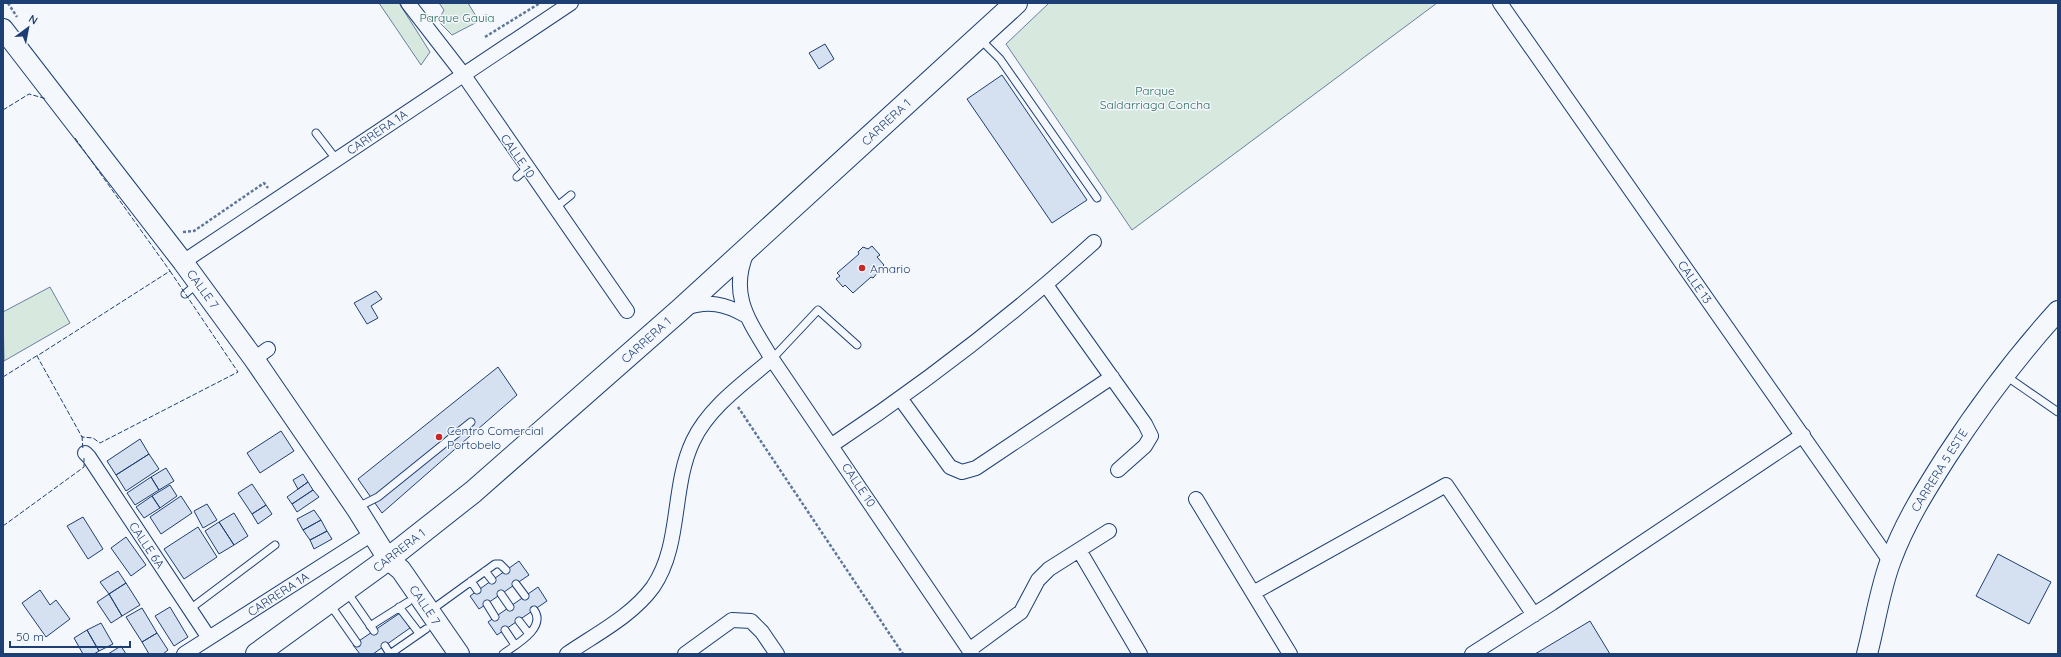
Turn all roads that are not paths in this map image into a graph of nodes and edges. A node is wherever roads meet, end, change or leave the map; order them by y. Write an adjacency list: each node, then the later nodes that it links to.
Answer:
1 (408, 3): 7 (street, CALLE 10)
2 (571, 3): 7 (street, CARRERA 1A)
3 (1016, 3): 6 (main road, CARRERA 1)
4 (1500, 3): 28 (street, CALLE 13)
5 (3, 30): 15 (street, CALLE 7)
6 (978, 37): 11 (lane); 14 (main road, CARRERA 1)
7 (463, 74): 9 (street, CARRERA 1A); 12 (street, CALLE 10)
8 (316, 133): 9 (lane)
9 (336, 160): 15 (street, CARRERA 1A)
10 (571, 195): 12 (lane)
11 (1097, 198)
12 (555, 208): 18 (street, CALLE 10)
13 (1094, 242): 16 (street)
14 (748, 249): 17 (main road, CARRERA 1); 20 (street)
15 (183, 262): 33 (street, CALLE 7)
16 (1046, 285): 24 (street); 25 (street)
17 (680, 310): 20 (street); 38 (main road, CARRERA 1)
18 (627, 311)
19 (2058, 311): 23 (street, CARRERA 5 ESTE)
20 (745, 315): 22 (street, CALLE 10)
21 (858, 345): 22 (lane)
22 (772, 359): 29 (street, CALLE 10); 72 (street)
23 (2004, 375): 26 (lane); 39 (street, CARRERA 5 ESTE)
24 (1112, 377): 25 (street); 31 (street)
25 (900, 398): 29 (street)
26 (2058, 412)
27 (471, 422): 33 (lane)
28 (1803, 435): 39 (street, CALLE 13); 55 (street)
29 (832, 445): 65 (street, CALLE 10)
30 (82, 454): 53 (street, CALLE 6A)
31 (1118, 470)
32 (1196, 499): 46 (street)
33 (356, 508): 35 (street, CALLE 7)
34 (1109, 531): 37 (street)
35 (372, 534): 38 (street, CALLE 7); 61 (street, CARRERA 1A)
36 (275, 545): 53 (lane)
37 (1078, 550): 65 (street); 75 (street)
38 (388, 559): 48 (main road, CARRERA 1); 50 (street, CALLE 7); 58 (street, CALLE 7)
39 (1890, 560): 78 (street, CARRERA 5 ESTE)
40 (506, 570): 41 (lane)
41 (486, 571): 42 (lane); 43 (lane)
42 (492, 580)
43 (471, 582): 45 (lane); 58 (lane)
44 (516, 584): 49 (lane)
45 (477, 590)
46 (1253, 593): 55 (street); 76 (street)
47 (501, 594): 52 (lane)
48 (337, 596): 50 (lane); 62 (lane); 67 (main road, CARRERA 1)
49 (525, 596)
50 (404, 604): 58 (street, CALLE 7)
51 (487, 604): 56 (lane)
52 (510, 607)
53 (190, 609): 61 (street, CALLE 6A)
54 (534, 610): 60 (lane)
55 (1534, 615): 77 (street)
56 (495, 617)
57 (519, 621): 60 (lane)
58 (425, 624): 68 (lane); 69 (street, CALLE 7); 70 (street, CALLE 7)
59 (505, 630): 63 (lane)
60 (528, 634): 63 (lane)
61 (209, 638): 66 (street, CARRERA 1A)
62 (357, 643)
63 (515, 645): 71 (lane)
64 (385, 646): 68 (lane)
65 (971, 652)
66 (184, 654)
67 (257, 654)
68 (390, 654)
69 (443, 654)
70 (459, 654)
71 (503, 654)
72 (567, 654)
73 (685, 654): 74 (street)
74 (777, 654)
75 (1140, 654)
76 (1290, 654)
77 (1472, 654)
78 (1867, 654)

